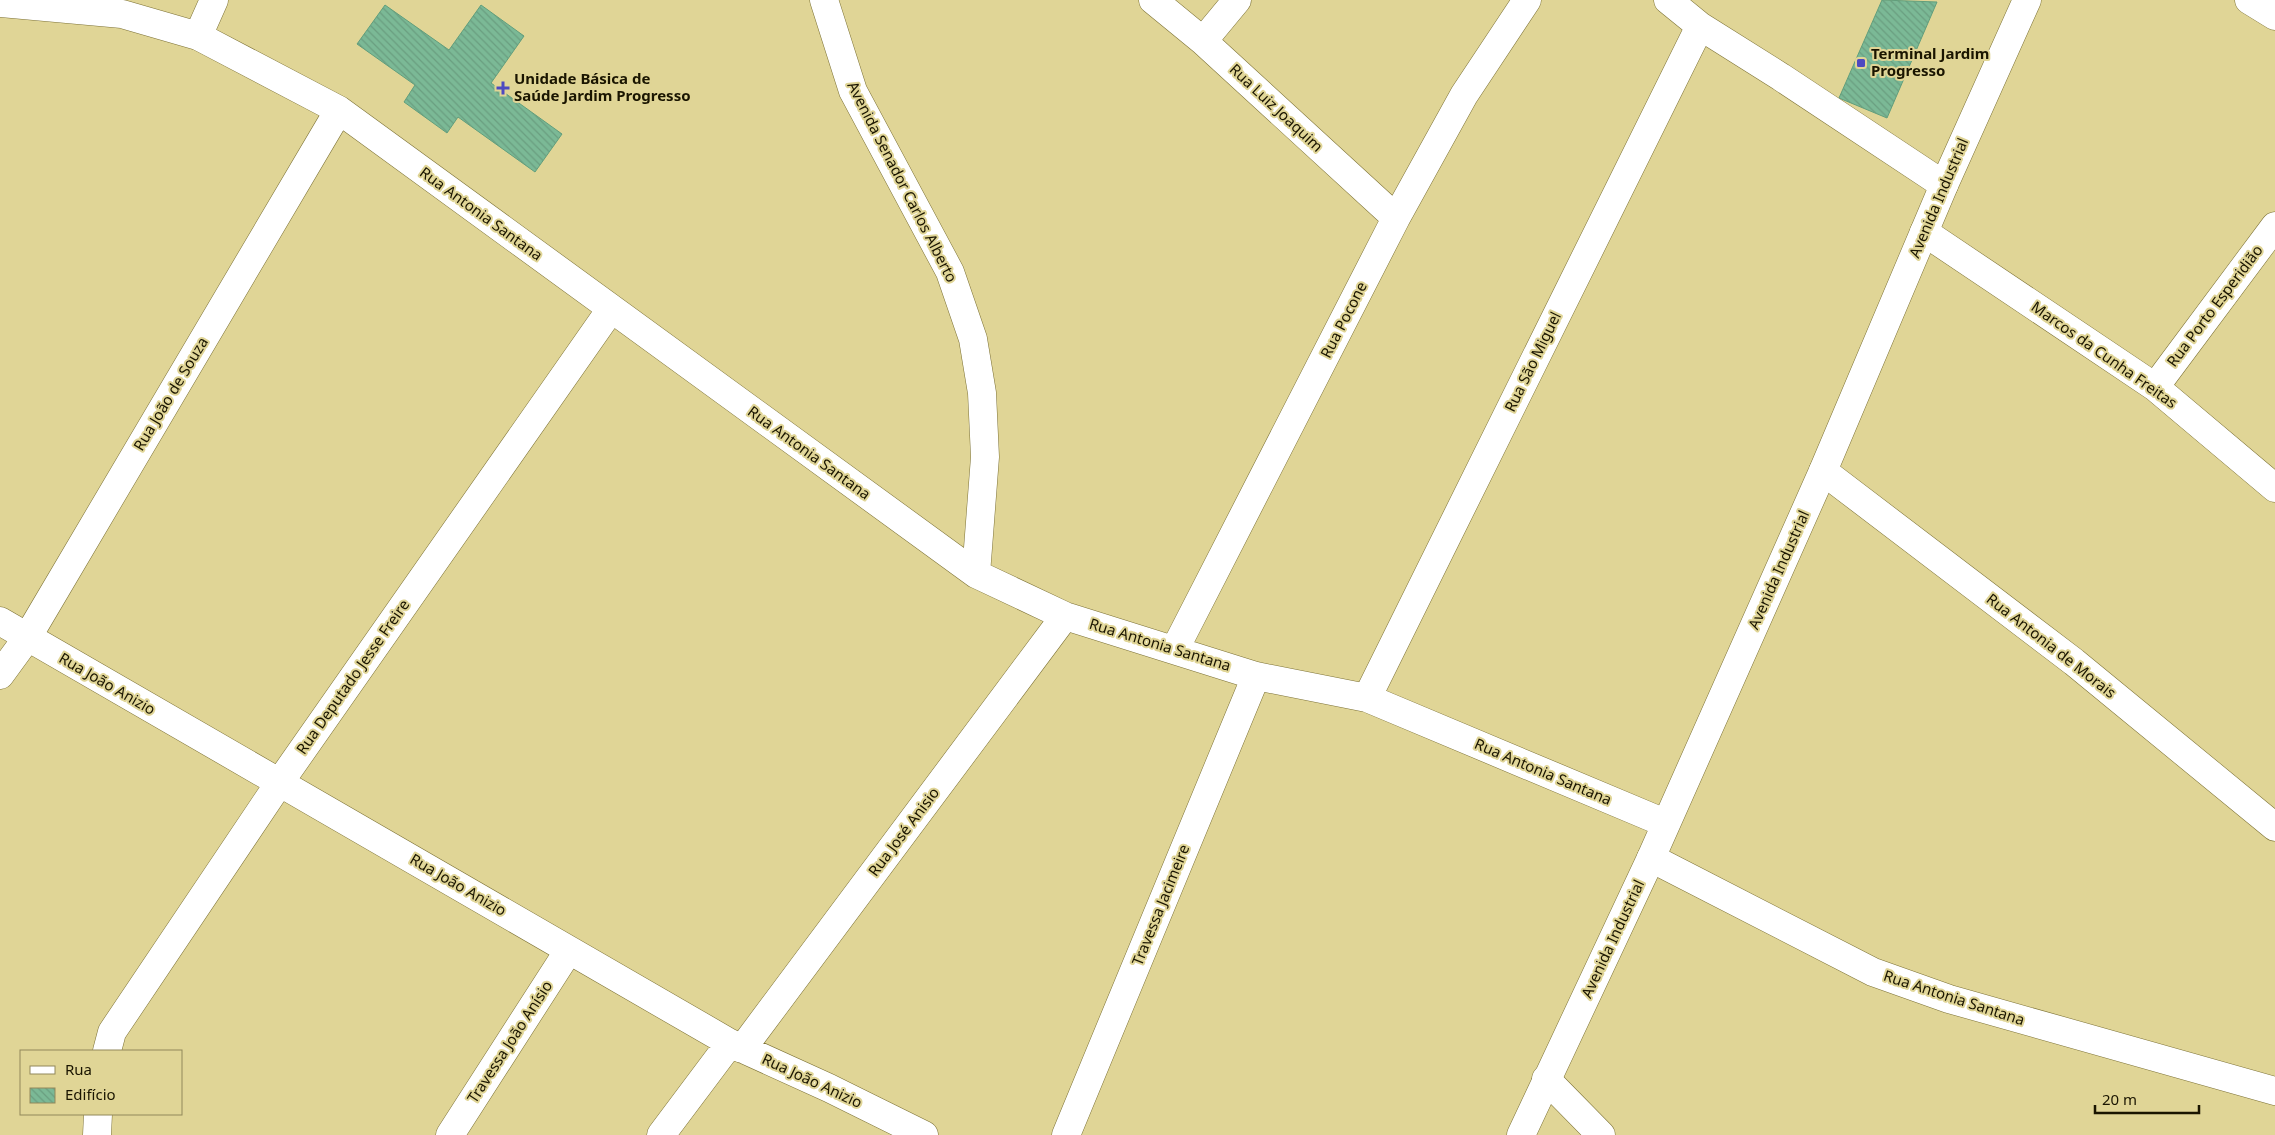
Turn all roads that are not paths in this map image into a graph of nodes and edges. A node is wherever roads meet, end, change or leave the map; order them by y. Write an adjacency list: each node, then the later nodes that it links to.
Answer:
1 (214, 0): 12 (street)
2 (824, 0): 23 (street, Avenida Senador Carlos Alberto)
3 (1153, 0): 13 (street, Rua Luiz Joaquim)
4 (1237, 0): 13 (street)
5 (1527, 0): 16 (street, Rua Pocone)
6 (1668, 0): 11 (street)
7 (2027, 0): 15 (street, Avenida Industrial)
8 (2249, 0): 10 (street)
9 (0, 4): 12 (street, Rua Antonia Santana)
10 (2275, 16)
11 (1700, 26): 15 (street); 30 (street, Rua São Miguel)
12 (198, 36): 14 (street, Rua Antonia Santana)
13 (1203, 41): 16 (street, Rua Luiz Joaquim)
14 (339, 110): 19 (street, Rua Antonia Santana); 26 (street, Rua João de Souza)
15 (1944, 185): 18 (street, Avenida Industrial)
16 (1396, 218): 27 (street, Rua Pocone)
17 (2275, 226): 20 (street, Rua Porto Esperidião)
18 (1924, 232): 20 (street, Marcos da Cunha Freitas); 21 (street, Avenida Industrial)
19 (611, 309): 23 (street, Rua Antonia Santana); 31 (street, Rua Deputado Jesse Freire)
20 (2156, 387): 22 (street, Marcos da Cunha Freitas)
21 (1823, 471): 32 (street, Avenida Industrial); 33 (street, Rua Antonia de Morais)
22 (2275, 488)
23 (976, 574): 24 (street, Rua Antonia Santana)
24 (1065, 616): 27 (street, Rua Antonia Santana); 36 (street, Rua José Anisio)
25 (0, 621): 26 (street, Rua João Anizio)
26 (27, 638): 28 (street, Rua João de Souza); 31 (street, Rua João Anizio)
27 (1175, 649): 29 (street, Rua Antonia Santana)
28 (0, 675)
29 (1256, 676): 30 (street, Rua Antonia Santana); 45 (street, Travessa Jacimeire)
30 (1367, 698): 32 (street, Rua Antonia Santana)
31 (280, 782): 35 (street, Rua João Anizio); 37 (street, Rua Deputado Jesse Freire)
32 (1665, 823): 34 (street, Avenida Industrial)
33 (2275, 828)
34 (1652, 858): 38 (street, Avenida Industrial); 39 (street, Rua Antonia Santana)
35 (569, 950): 36 (street, Rua João Anizio); 42 (street, Travessa João Anísio)
36 (736, 1046): 43 (street, Rua José Anisio); 44 (street, Rua João Anizio)
37 (107, 1050)
38 (1546, 1079): 46 (street, Avenida Industrial); 47 (street)
39 (2275, 1091)
40 (98, 1115): 41 (street)
41 (97, 1135)
42 (450, 1135)
43 (661, 1135)
44 (924, 1135)
45 (1066, 1135)
46 (1522, 1135)
47 (1601, 1135)

